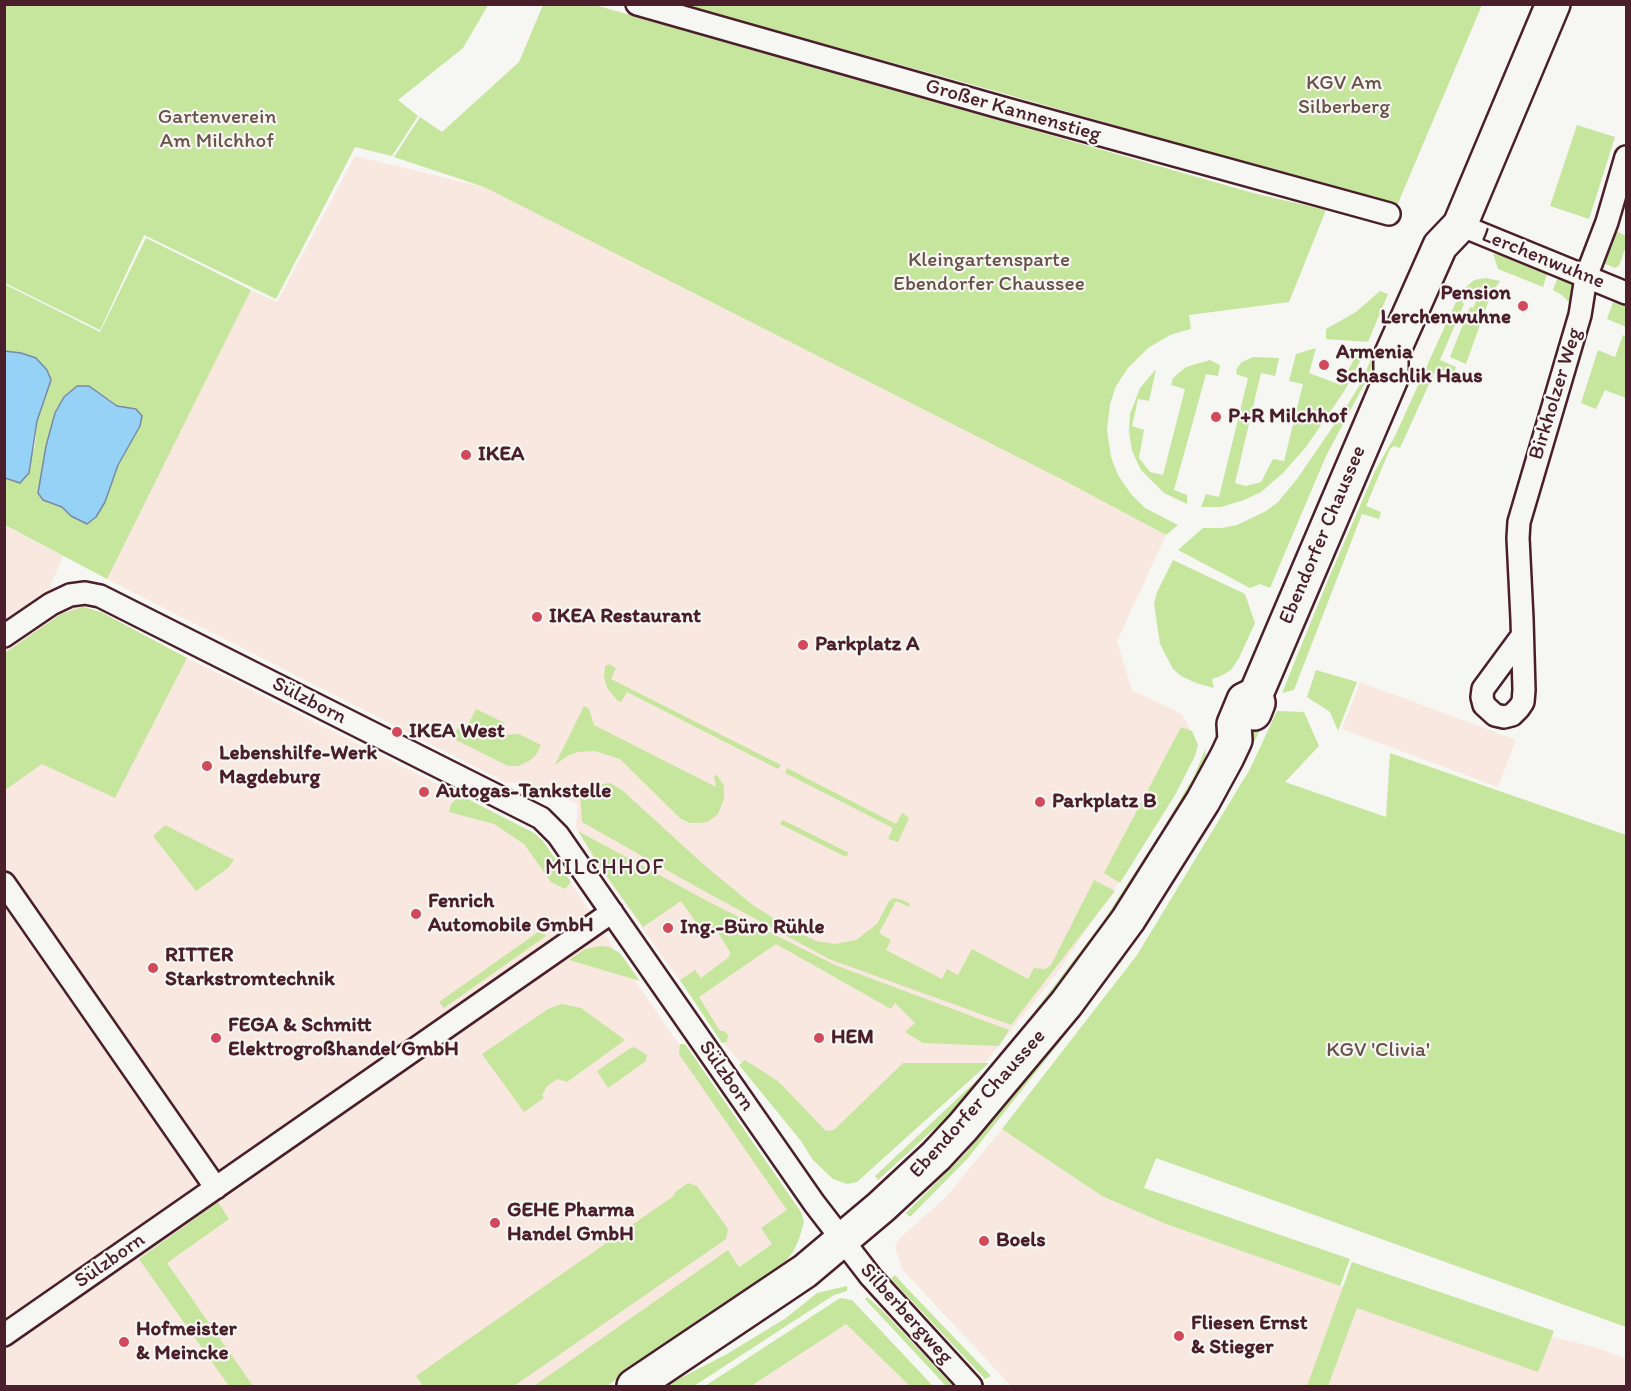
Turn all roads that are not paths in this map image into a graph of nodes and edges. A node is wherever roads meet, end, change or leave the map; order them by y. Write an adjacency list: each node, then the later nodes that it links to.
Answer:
1 (637, 4): 4 (street, Großer Kannenstieg)
2 (1553, 4): 5 (main road, Ebendorfer Chaussee)
3 (1626, 157): 6 (street, Birkholzer Weg)
4 (1389, 214)
5 (1460, 225): 6 (street, Lerchenwuhne); 13 (main road, Ebendorfer Chaussee)
6 (1586, 278): 7 (street, Lerchenwuhne); 9 (street, Birkholzer Weg)
7 (1626, 293)
8 (4, 636): 11 (street, Sülzborn)
9 (1522, 636)
10 (4, 883): 12 (street)
11 (612, 912): 12 (street, Sülzborn); 13 (street, Sülzborn)
12 (216, 1188): 14 (street, Sülzborn)
13 (842, 1240): 15 (main road, Ebendorfer Chaussee); 16 (street, Silberbergweg)
14 (4, 1335)
15 (634, 1386)
16 (971, 1386)

